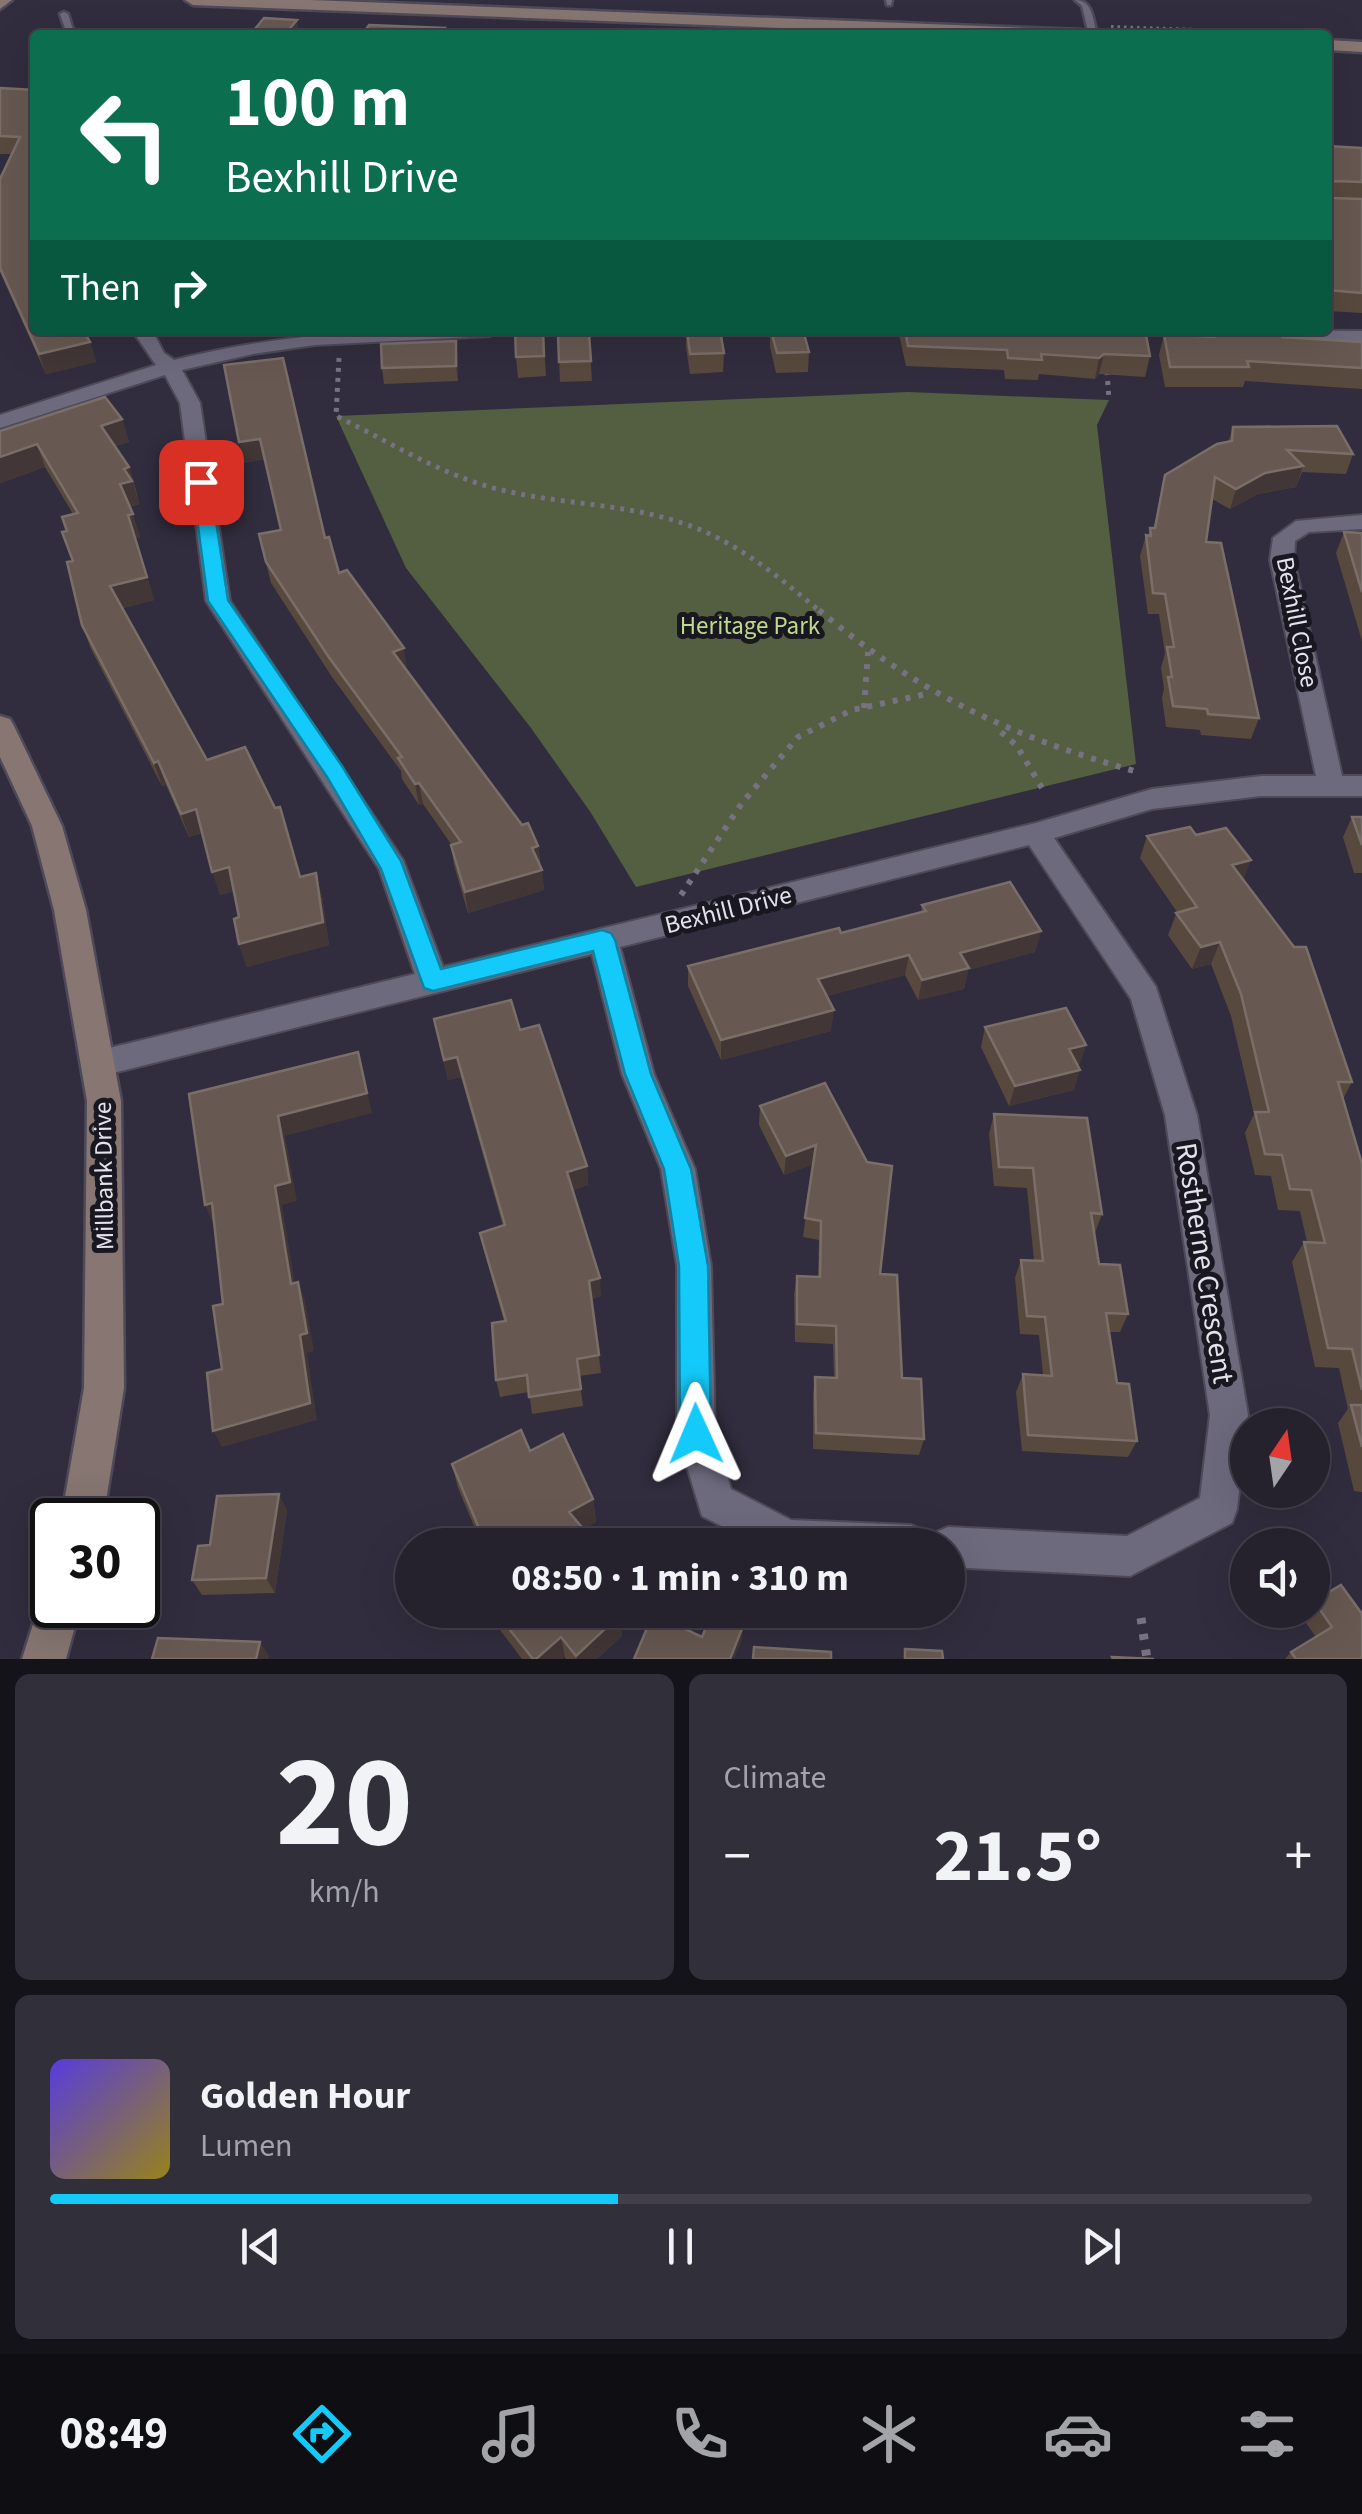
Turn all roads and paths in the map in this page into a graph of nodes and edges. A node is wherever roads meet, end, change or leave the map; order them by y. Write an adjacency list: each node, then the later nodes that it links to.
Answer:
1 (193, 0): 5 (main road)
2 (1078, 0): 6 (lane)
3 (64, 14): 4 (lane)
4 (69, 30)
5 (955, 30)
6 (1092, 30)
7 (1332, 46): 8 (main road)
8 (1362, 47)
9 (145, 335): 15 (street)
10 (376, 335): 15 (street)
11 (1323, 335): 12 (street)
12 (1362, 337)
13 (339, 352): 19 (path)
14 (1106, 366): 16 (path)
15 (171, 368): 17 (street); 31 (street)
16 (1109, 400)
17 (0, 422)
18 (1362, 522): 25 (street, Bexhill Close)
19 (868, 651): 20 (path); 21 (path)
20 (932, 692): 21 (path); 22 (path)
21 (864, 708): 29 (path)
22 (988, 722): 24 (path); 27 (path)
23 (0, 726): 32 (main road, Millbank Drive)
24 (1138, 772)
25 (1332, 786): 26 (street, Bexhill Drive); 28 (street, Bexhill Drive)
26 (1362, 786)
27 (1046, 793)
28 (1036, 834): 29 (street, Bexhill Drive); 35 (street, Rostherne Crescent)
29 (660, 926): 30 (street, Bexhill Drive)
30 (602, 940): 31 (street, Bexhill Drive); 34 (street)
31 (433, 981): 32 (street, Bexhill Drive)
32 (97, 1064): 33 (main road, Millbank Drive)
33 (86, 1498)
34 (767, 1528)
35 (965, 1548)
36 (1141, 1618): 39 (path)
37 (52, 1628): 38 (main road)
38 (44, 1659)
39 (1147, 1659)

